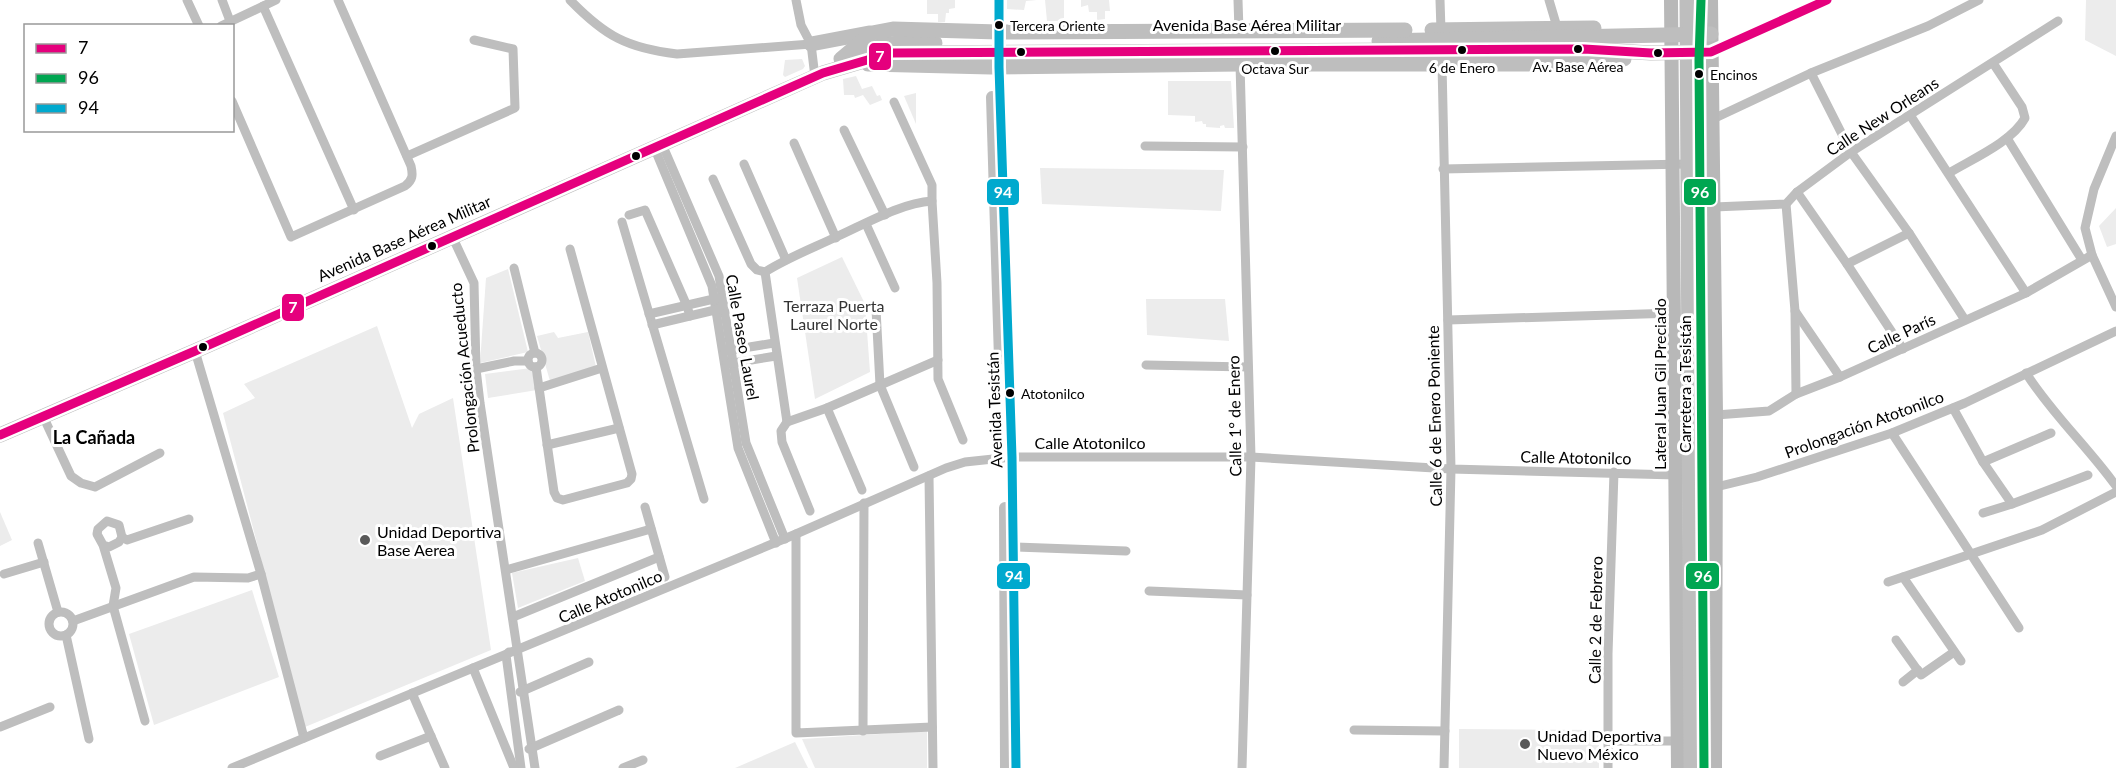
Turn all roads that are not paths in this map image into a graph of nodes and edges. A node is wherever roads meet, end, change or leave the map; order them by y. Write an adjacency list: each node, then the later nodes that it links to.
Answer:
1 (187, 0): 20 (street)
2 (222, 0): 18 (street)
3 (276, 0): 17 (street)
4 (338, 0): 50 (street)
5 (570, 0): 28 (street)
6 (796, 0): 28 (street)
7 (999, 0): 29 (street, Avenida Tesistán)
8 (1238, 0): 24 (street)
9 (1440, 0): 23 (street)
10 (1549, 0): 22 (street)
11 (1671, 0): 26 (main road)
12 (1686, 0): 26 (main road, Carretera a Tesistán)
13 (1701, 0): 26 (main road, Carretera a Tesistán)
14 (1711, 0): 26 (main road)
15 (1827, 0): 31 (street)
16 (1979, 0): 36 (street)
17 (263, 6): 18 (street); 60 (street)
18 (231, 21): 21 (street)
19 (2058, 21): 33 (street, Calle New Orleans)
20 (198, 24)
21 (225, 24)
22 (1557, 27): 23 (main road, Avenida Base Aérea Militar); 26 (main road, Avenida Base Aérea Militar)
23 (1441, 30): 24 (main road, Avenida Base Aérea Militar)
24 (1239, 31): 29 (main road, Avenida Base Aérea Militar)
25 (872, 33): 28 (main road); 29 (main road, Avenida Base Aérea Militar); 32 (main road, Avenida Base Aérea Militar)
26 (1685, 34): 29 (main road, Avenida Base Aérea Militar); 31 (main road, Carretera a Tesistán); 31 (main road)
27 (474, 40): 50 (street)
28 (812, 44): 37 (street)
29 (996, 46): 30 (main road, Avenida Base Aérea Militar); 32 (main road, Avenida Base Aérea Militar); 34 (main road, Avenida Base Aérea Militar); 37 (main road, Avenida Base Aérea Militar); 117 (street, Avenida Tesistán)
30 (1651, 52): 31 (main road, Avenida Base Aérea Militar); 35 (main road, Avenida Base Aérea Militar)
31 (1692, 52): 41 (main road); 52 (main road, Carretera a Tesistán); 206 (main road, Carretera a Tesistán)
32 (841, 58): 37 (main road, Avenida Base Aérea Militar)
33 (1993, 63): 40 (street, Calle New Orleans); 44 (street)
34 (1240, 64): 35 (main road, Avenida Base Aérea Militar); 48 (street, Calle 1° de Enero)
35 (1442, 64): 53 (street, Calle 6 de Enero Poniente)
36 (1811, 73): 41 (street); 49 (street)
37 (819, 75): 46 (main road, Avenida Base Aérea Militar)
38 (894, 102): 57 (street)
39 (234, 106): 60 (street)
40 (1910, 115): 49 (street, Calle New Orleans); 54 (street)
41 (1713, 119): 59 (main road)
42 (844, 130): 61 (street)
43 (2116, 136): 67 (street)
44 (2007, 138): 54 (street); 69 (street)
45 (794, 143): 65 (street)
46 (658, 145): 64 (main road, Avenida Base Aérea Militar); 75 (street, Calle Paseo Laurel)
47 (1145, 146): 48 (street)
48 (1243, 147): 97 (street, Calle 1° de Enero)
49 (1851, 152): 56 (street, Calle New Orleans); 63 (street)
50 (407, 156): 60 (street)
51 (744, 164): 68 (street)
52 (1680, 164): 53 (street); 81 (main road, Lateral Juan Gil Preciado); 148 (main road, Carretera a Tesistán)
53 (1443, 169): 84 (street, Calle 6 de Enero Poniente)
54 (1948, 173): 74 (street)
55 (713, 179): 72 (street)
56 (1797, 192): 58 (street, Calle New Orleans); 70 (street)
57 (932, 201): 61 (street); 93 (street)
58 (1786, 204): 59 (street); 80 (street)
59 (1714, 207): 107 (main road)
60 (354, 210)
61 (885, 215): 62 (street)
62 (866, 224): 65 (street); 73 (street)
63 (1909, 233): 70 (street); 85 (street)
64 (452, 236): 90 (main road, Avenida Base Aérea Militar); 99 (street, Prolongación Acueducto)
65 (836, 238): 68 (street)
66 (570, 249): 98 (street)
67 (2092, 255): 69 (street, Calle París); 77 (street)
68 (786, 260): 72 (street)
69 (2082, 260): 74 (street, Calle París)
70 (1847, 264): 89 (street)
71 (514, 268): 95 (street)
72 (765, 272): 88 (street)
73 (895, 288)
74 (2026, 293): 85 (street, Calle París)
75 (719, 297): 76 (street); 78 (street, Calle Paseo Laurel)
76 (687, 306): 82 (street); 82 (street); 83 (street)
77 (2116, 307)
78 (720, 309): 83 (street); 91 (street, Calle Paseo Laurel)
79 (876, 309): 102 (street)
80 (1795, 311): 101 (street); 104 (street)
81 (1675, 313): 84 (street); 123 (main road, Lateral Juan Gil Preciado)
82 (649, 314): 86 (street)
83 (690, 316): 86 (street)
84 (1448, 320): 121 (street, Calle 6 de Enero Poniente)
85 (1965, 320): 89 (street, Calle París)
86 (652, 325): 130 (street)
87 (2116, 331): 100 (street, Prolongación Atotonilco)
88 (774, 343): 91 (street); 92 (street)
89 (1903, 350): 101 (street, Calle París)
90 (195, 351): 108 (main road, Avenida Base Aérea Militar); 151 (street)
91 (727, 351): 94 (street, Calle Paseo Laurel)
92 (776, 356): 94 (street); 109 (street)
93 (938, 360): 102 (street); 114 (street)
94 (729, 363): 140 (street, Calle Paseo Laurel)
95 (532, 364): 99 (street); 103 (street)
96 (1146, 365): 97 (street)
97 (1248, 367): 118 (street, Calle 1° de Enero)
98 (602, 368): 103 (street); 110 (street)
99 (477, 369): 149 (street, Prolongación Acueducto)
100 (2026, 373): 106 (street, Prolongación Atotonilco); 126 (street)
101 (1840, 377): 104 (street, Calle París)
102 (880, 385): 105 (street); 120 (street)
103 (539, 388): 115 (street)
104 (1796, 394): 107 (street, Calle París)
105 (827, 408): 109 (street); 128 (street)
106 (1953, 408): 111 (street, Prolongación Atotonilco); 119 (street)
107 (1716, 415): 127 (main road)
108 (43, 416): 113 (main road, Avenida Base Aérea Militar); 116 (street)
109 (787, 422): 134 (street)
110 (619, 428): 115 (street); 115 (street)
111 (1892, 433): 127 (street, Prolongación Atotonilco); 145 (street)
112 (2051, 433): 119 (street)
113 (0, 435)
114 (963, 440)
115 (547, 446)
116 (160, 453)
117 (1008, 457): 118 (street, Calle Atotonilco); 125 (street, Calle Atotonilco); 143 (street, Avenida Tesistán); 199 (street, Avenida Tesistán)
118 (1251, 457): 121 (street, Calle Atotonilco); 156 (street, Calle 1° de Enero)
119 (1983, 462): 132 (street)
120 (914, 467)
121 (1451, 469): 122 (street, Calle Atotonilco); 182 (street, Calle 6 de Enero Poniente)
122 (1614, 472): 123 (street, Calle Atotonilco); 186 (street, Calle 2 de Febrero)
123 (1676, 475): 148 (main road, Lateral Juan Gil Preciado)
124 (2088, 475): 132 (street)
125 (929, 476): 131 (street, Calle Atotonilco); 179 (street)
126 (2116, 486)
127 (1716, 487): 207 (main road)
128 (862, 490)
129 (2116, 492): 145 (street)
130 (704, 500)
131 (864, 503): 138 (street, Calle Atotonilco); 181 (street)
132 (2012, 504): 135 (street)
133 (645, 507): 137 (street)
134 (810, 511)
135 (1983, 513)
136 (189, 519): 139 (street)
137 (651, 529): 146 (street); 149 (street)
138 (796, 534): 140 (street, Calle Atotonilco); 181 (street)
139 (122, 537): 142 (street); 142 (street)
140 (781, 541): 164 (street, Calle Atotonilco)
141 (38, 543): 147 (street)
142 (103, 545): 157 (street)
143 (1014, 547): 144 (street); 200 (street, Avenida Tesistán)
144 (1126, 551)
145 (1971, 554): 153 (street); 161 (street)
146 (659, 557): 152 (street); 159 (street)
147 (44, 562): 150 (street); 158 (street)
148 (1683, 565): 187 (main road, Lateral Juan Gil Preciado); 205 (main road, Carretera a Tesistán)
149 (506, 570): 159 (street, Prolongación Acueducto)
150 (4, 574)
151 (261, 574): 157 (street); 184 (street)
152 (665, 577)
153 (1903, 577): 154 (street); 165 (street)
154 (1888, 582)
155 (1149, 591): 156 (street)
156 (1247, 595): 201 (street, Calle 1° de Enero)
157 (113, 606): 160 (street); 177 (street)
158 (58, 612): 160 (street); 162 (street)
159 (513, 617): 164 (street, Prolongación Acueducto)
160 (73, 621): 162 (street)
161 (2019, 628)
162 (66, 635): 185 (street)
163 (1896, 640): 170 (street)
164 (518, 647): 166 (street); 172 (street, Prolongación Acueducto)
165 (1954, 652): 167 (street); 170 (street)
166 (506, 655): 169 (street); 174 (street)
167 (1961, 661)
168 (589, 662): 172 (street)
169 (473, 668): 173 (street); 194 (street)
170 (1918, 670): 171 (street)
171 (1903, 682)
172 (524, 690): 174 (street); 188 (street, Prolongación Acueducto)
173 (412, 693): 183 (street); 184 (street)
174 (512, 696): 189 (street)
175 (50, 707): 178 (street)
176 (619, 710): 188 (street)
177 (145, 721)
178 (0, 727)
179 (933, 727): 181 (street); 198 (street)
180 (1354, 730): 182 (street)
181 (863, 731)
182 (1445, 731): 202 (street, Calle 6 de Enero Poniente)
183 (431, 736): 190 (street); 193 (street)
184 (304, 738): 192 (street)
185 (89, 740)
186 (1608, 741): 187 (street); 203 (street, Calle 2 de Febrero)
187 (1678, 741): 204 (main road, Lateral Juan Gil Preciado)
188 (532, 748): 189 (street); 196 (street, Prolongación Acueducto)
189 (519, 754): 195 (street)
190 (380, 756)
191 (643, 760): 197 (street)
192 (232, 768)
193 (445, 768)
194 (514, 768)
195 (522, 768)
196 (535, 768)
197 (623, 768)
198 (933, 768)
199 (1006, 768)
200 (1016, 768)
201 (1242, 768)
202 (1444, 768)
203 (1608, 768)
204 (1678, 768)
205 (1691, 768)
206 (1704, 768)
207 (1715, 768)

